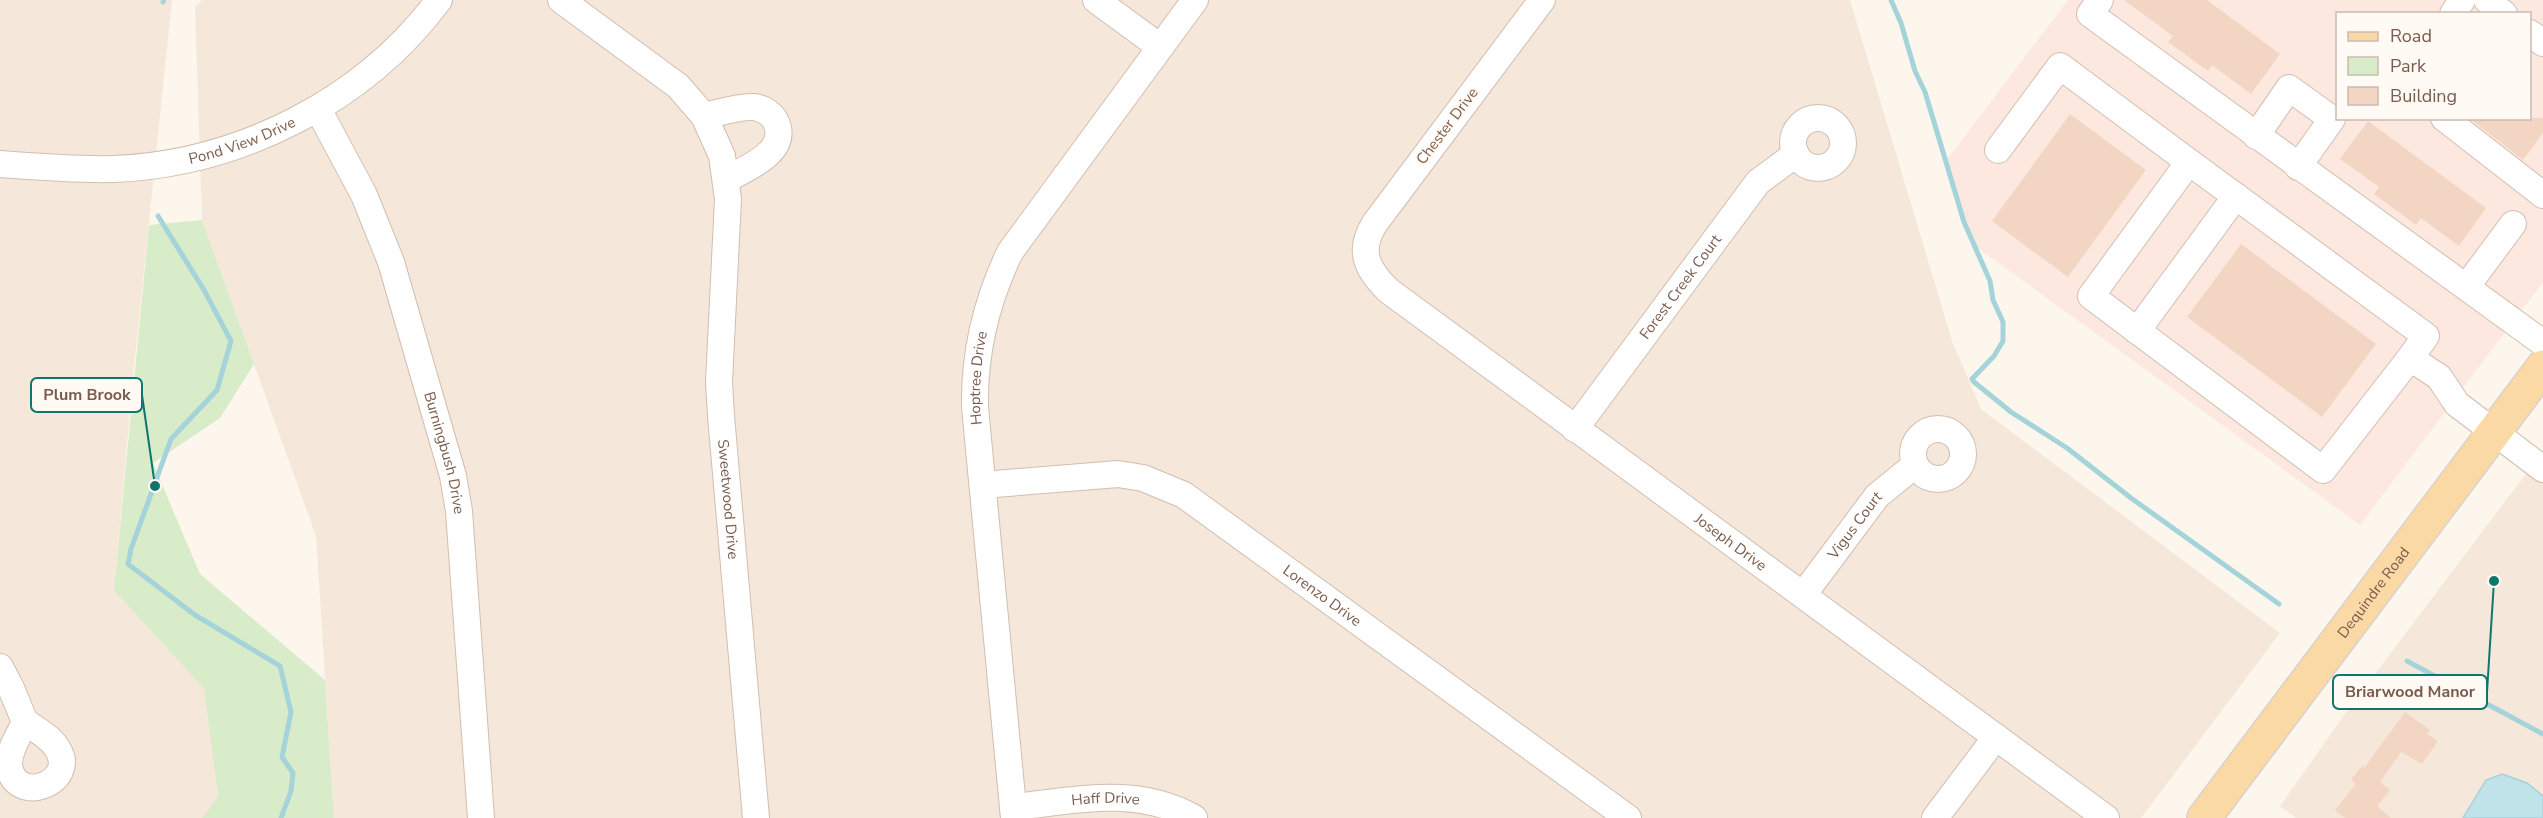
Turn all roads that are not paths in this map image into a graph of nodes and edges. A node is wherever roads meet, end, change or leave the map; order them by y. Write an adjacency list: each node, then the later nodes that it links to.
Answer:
1 (439, 0): 10 (street, Pond View Drive)
2 (561, 0): 11 (street, Sweetwood Drive)
3 (1096, 0): 9 (street)
4 (1195, 0): 9 (street, Hoptree Drive)
5 (1542, 0): 23 (street, Chester Drive)
6 (2100, 0): 13 (street)
7 (2487, 0): 8 (street)
8 (2502, 12)
9 (1160, 47): 33 (street, Hoptree Drive)
10 (318, 109): 17 (street, Pond View Drive); 39 (street, Burningbush Drive)
11 (704, 116): 19 (street, Sweetwood Drive); 19 (street)
12 (2447, 120): 20 (street)
13 (2256, 136): 18 (street); 18 (street)
14 (1998, 150): 16 (street)
15 (1796, 154): 29 (street, Forest Creek Court)
16 (2189, 162): 21 (street); 25 (street)
17 (0, 164)
18 (2298, 167): 24 (street)
19 (727, 179): 40 (street, Sweetwood Drive)
20 (2542, 191)
21 (2236, 196): 25 (street); 27 (street)
22 (2514, 224): 24 (street)
23 (1366, 258): 29 (street, Joseph Drive)
24 (2467, 286): 26 (street)
25 (2137, 331): 27 (street)
26 (2543, 343)
27 (2410, 358): 30 (street)
28 (2543, 367): 30 (main road, Dequindre Road)
29 (1575, 429): 34 (street, Joseph Drive)
30 (2494, 431): 32 (street); 45 (main road, Dequindre Road)
31 (1916, 465): 34 (street, Vigus Court)
32 (2543, 469)
33 (983, 485): 38 (street, Hoptree Drive); 42 (street, Lorenzo Drive)
34 (1803, 595): 37 (street, Joseph Drive)
35 (0, 667): 36 (street)
36 (25, 722)
37 (1996, 737): 43 (street); 44 (street, Joseph Drive)
38 (1013, 813): 41 (street, Haff Drive)
39 (481, 818)
40 (756, 818)
41 (1194, 818)
42 (1628, 818)
43 (1935, 818)
44 (2106, 818)
45 (2204, 818)

